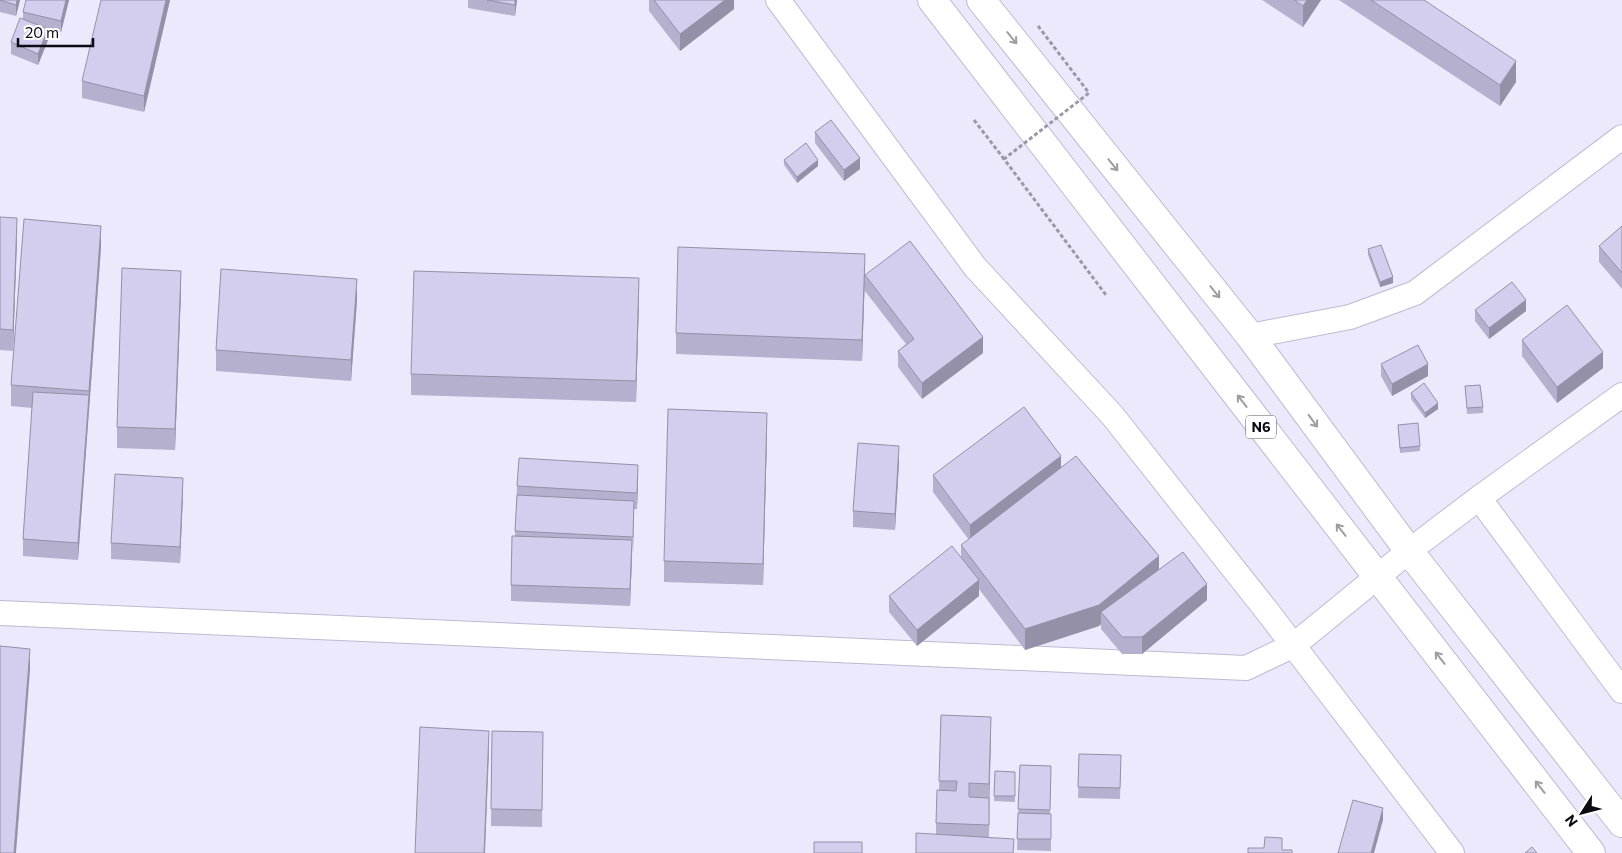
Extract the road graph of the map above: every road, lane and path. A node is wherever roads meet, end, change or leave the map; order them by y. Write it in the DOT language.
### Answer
graph roads {
  1 [pos="778,0"];
  2 [pos="932,0"];
  3 [pos="981,0"];
  4 [pos="1038,26"];
  5 [pos="974,120"];
  6 [pos="1622,137"];
  7 [pos="1004,159"];
  8 [pos="1106,295"];
  9 [pos="1250,336"];
  10 [pos="1622,395"];
  11 [pos="1479,498"];
  12 [pos="1409,551"];
  13 [pos="1377,576"];
  14 [pos="0,613"];
  15 [pos="1294,645"];
  16 [pos="1622,691"];
  17 [pos="1622,824"];
  18 [pos="1452,853"];
  19 [pos="1591,853"];
  1 -- 15 [label="street"];
  13 -- 2 [label="highway, N6, one-way"];
  3 -- 9 [label="highway, one-way"];
  4 -- 7 [label="path, bridge"];
  5 -- 7 [label="path"];
  6 -- 9 [label="street"];
  7 -- 8 [label="path, bridge"];
  9 -- 12 [label="highway, one-way"];
  10 -- 11 [label="street"];
  11 -- 12 [label="street"];
  11 -- 16 [label="street"];
  12 -- 13 [label="street"];
  12 -- 17 [label="highway"];
  13 -- 15 [label="street"];
  19 -- 13 [label="highway, N6, one-way"];
  14 -- 15 [label="street"];
  15 -- 18 [label="street"];
}
